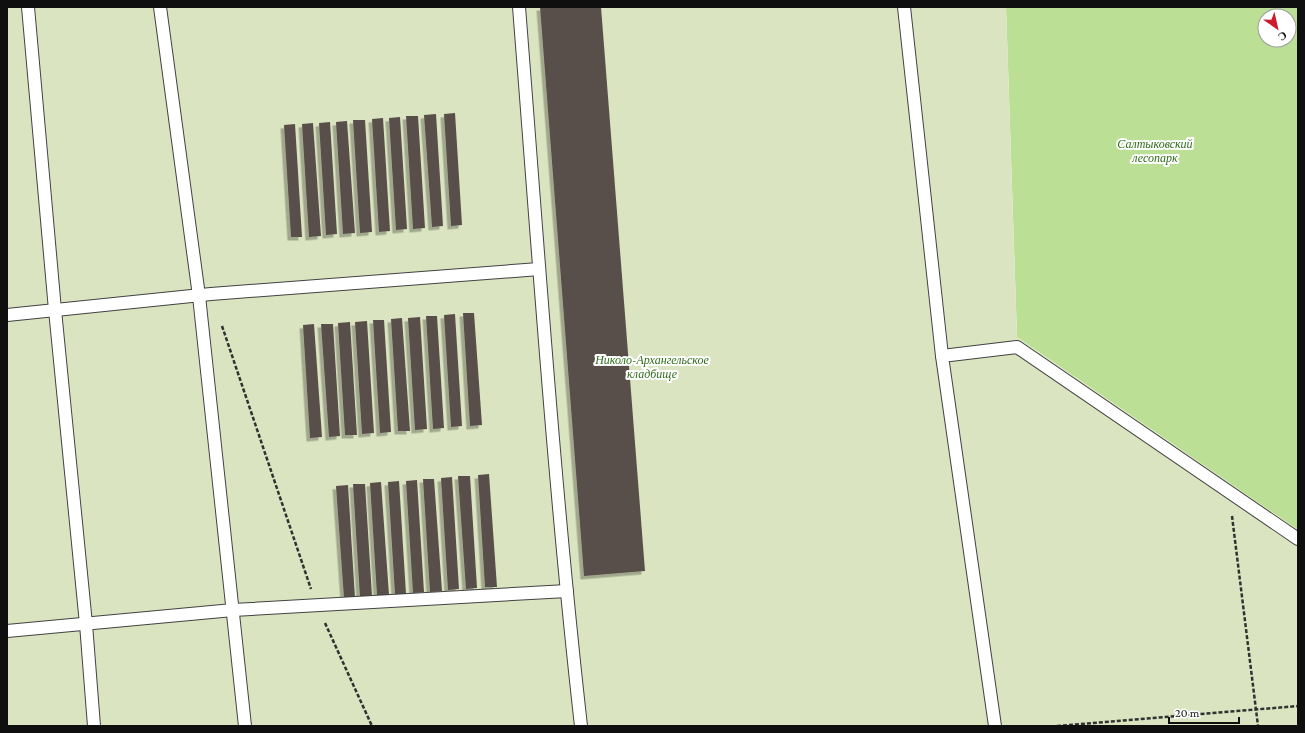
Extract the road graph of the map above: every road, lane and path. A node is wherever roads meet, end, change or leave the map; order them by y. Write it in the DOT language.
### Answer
graph roads {
  1 [pos="28,7"];
  2 [pos="160,7"];
  3 [pos="519,7"];
  4 [pos="904,7"];
  5 [pos="539,269"];
  6 [pos="199,296"];
  7 [pos="55,310"];
  8 [pos="7,315"];
  9 [pos="221,324"];
  10 [pos="942,356"];
  11 [pos="1229,492"];
  12 [pos="1298,539"];
  13 [pos="567,590"];
  14 [pos="317,605"];
  15 [pos="232,610"];
  16 [pos="86,624"];
  17 [pos="7,631"];
  18 [pos="1298,706"];
  19 [pos="1255,710"];
  20 [pos="94,726"];
  21 [pos="245,726"];
  22 [pos="372,726"];
  23 [pos="582,726"];
  24 [pos="995,726"];
  25 [pos="1057,726"];
  26 [pos="1258,726"];
  1 -- 7 [label="lane"];
  2 -- 6 [label="lane"];
  3 -- 5 [label="lane"];
  4 -- 10 [label="lane"];
  5 -- 6 [label="lane"];
  5 -- 13 [label="lane"];
  6 -- 7 [label="lane"];
  6 -- 15 [label="lane"];
  7 -- 8 [label="lane"];
  7 -- 16 [label="lane"];
  9 -- 14 [label="path"];
  10 -- 11 [label="lane"];
  10 -- 24 [label="lane"];
  11 -- 12 [label="lane"];
  11 -- 19 [label="path"];
  13 -- 14 [label="lane"];
  13 -- 23 [label="lane"];
  14 -- 15 [label="lane"];
  14 -- 22 [label="path"];
  15 -- 16 [label="lane"];
  15 -- 21 [label="lane"];
  16 -- 17 [label="lane"];
  16 -- 20 [label="lane"];
  18 -- 19 [label="path"];
  19 -- 25 [label="path"];
  19 -- 26 [label="path"];
}
